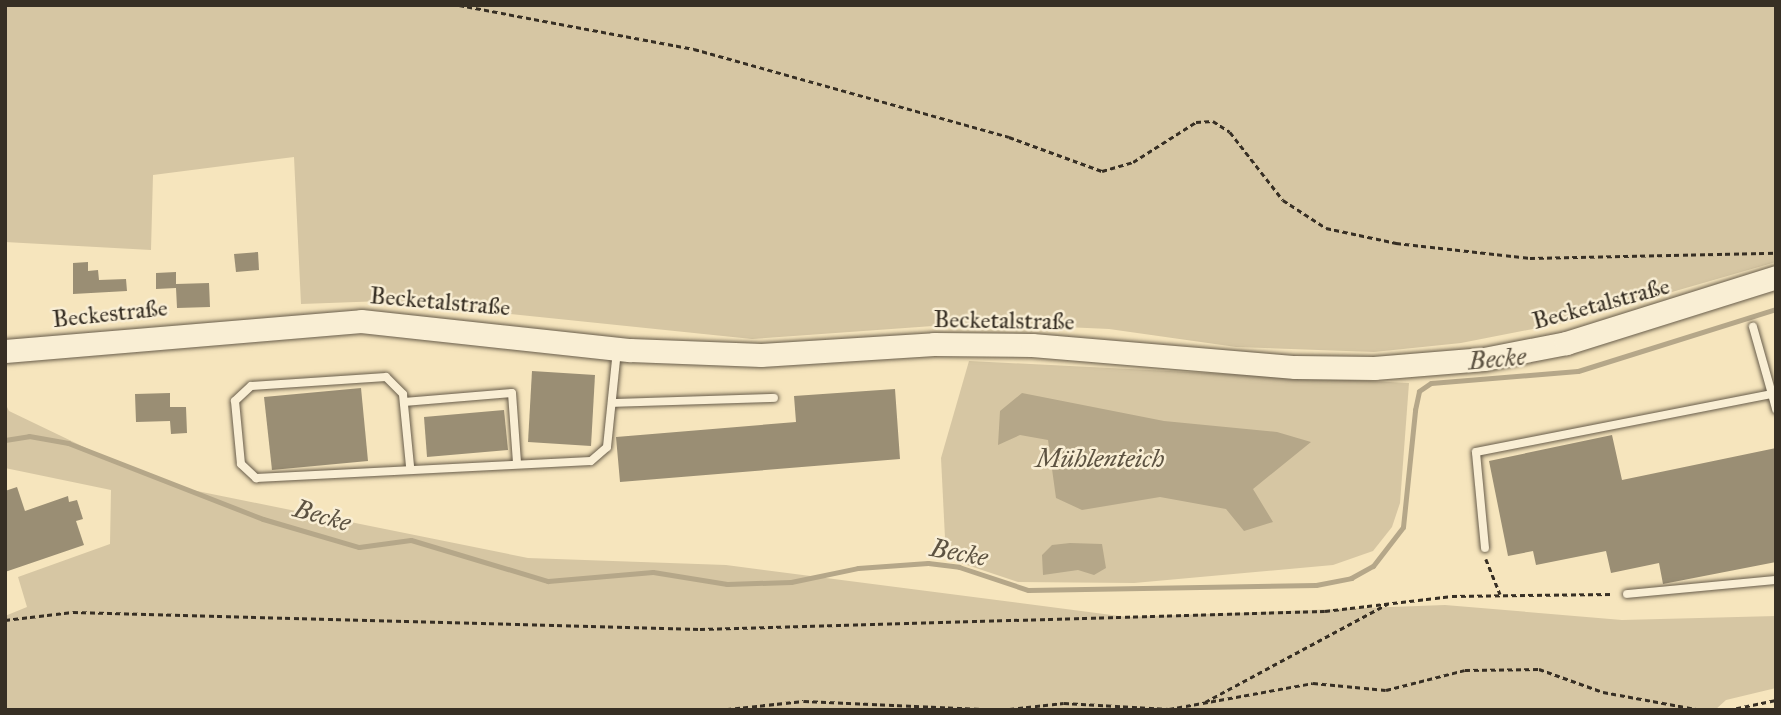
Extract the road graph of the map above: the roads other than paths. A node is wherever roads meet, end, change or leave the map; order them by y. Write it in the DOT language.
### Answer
graph roads {
  1 [pos="1776,277"];
  2 [pos="1754,327"];
  3 [pos="220,330"];
  4 [pos="617,348"];
  5 [pos="5,351"];
  6 [pos="1772,394"];
  7 [pos="774,398"];
  8 [pos="404,402"];
  9 [pos="612,403"];
  10 [pos="1776,409"];
  11 [pos="517,463"];
  12 [pos="410,466"];
  13 [pos="1485,548"];
  14 [pos="1776,580"];
  15 [pos="1627,594"];
  1 -- 4 [label="main road, Becketalstraße"];
  2 -- 6 [label="lane"];
  3 -- 4 [label="main road, Becketalstraße"];
  3 -- 5 [label="main road, Beckestraße"];
  4 -- 9 [label="lane"];
  6 -- 10 [label="lane"];
  6 -- 13 [label="lane"];
  7 -- 9 [label="lane"];
  8 -- 11 [label="lane"];
  8 -- 12 [label="lane"];
  8 -- 12 [label="lane"];
  9 -- 11 [label="lane"];
  11 -- 12 [label="lane"];
  14 -- 15 [label="lane"];
}
